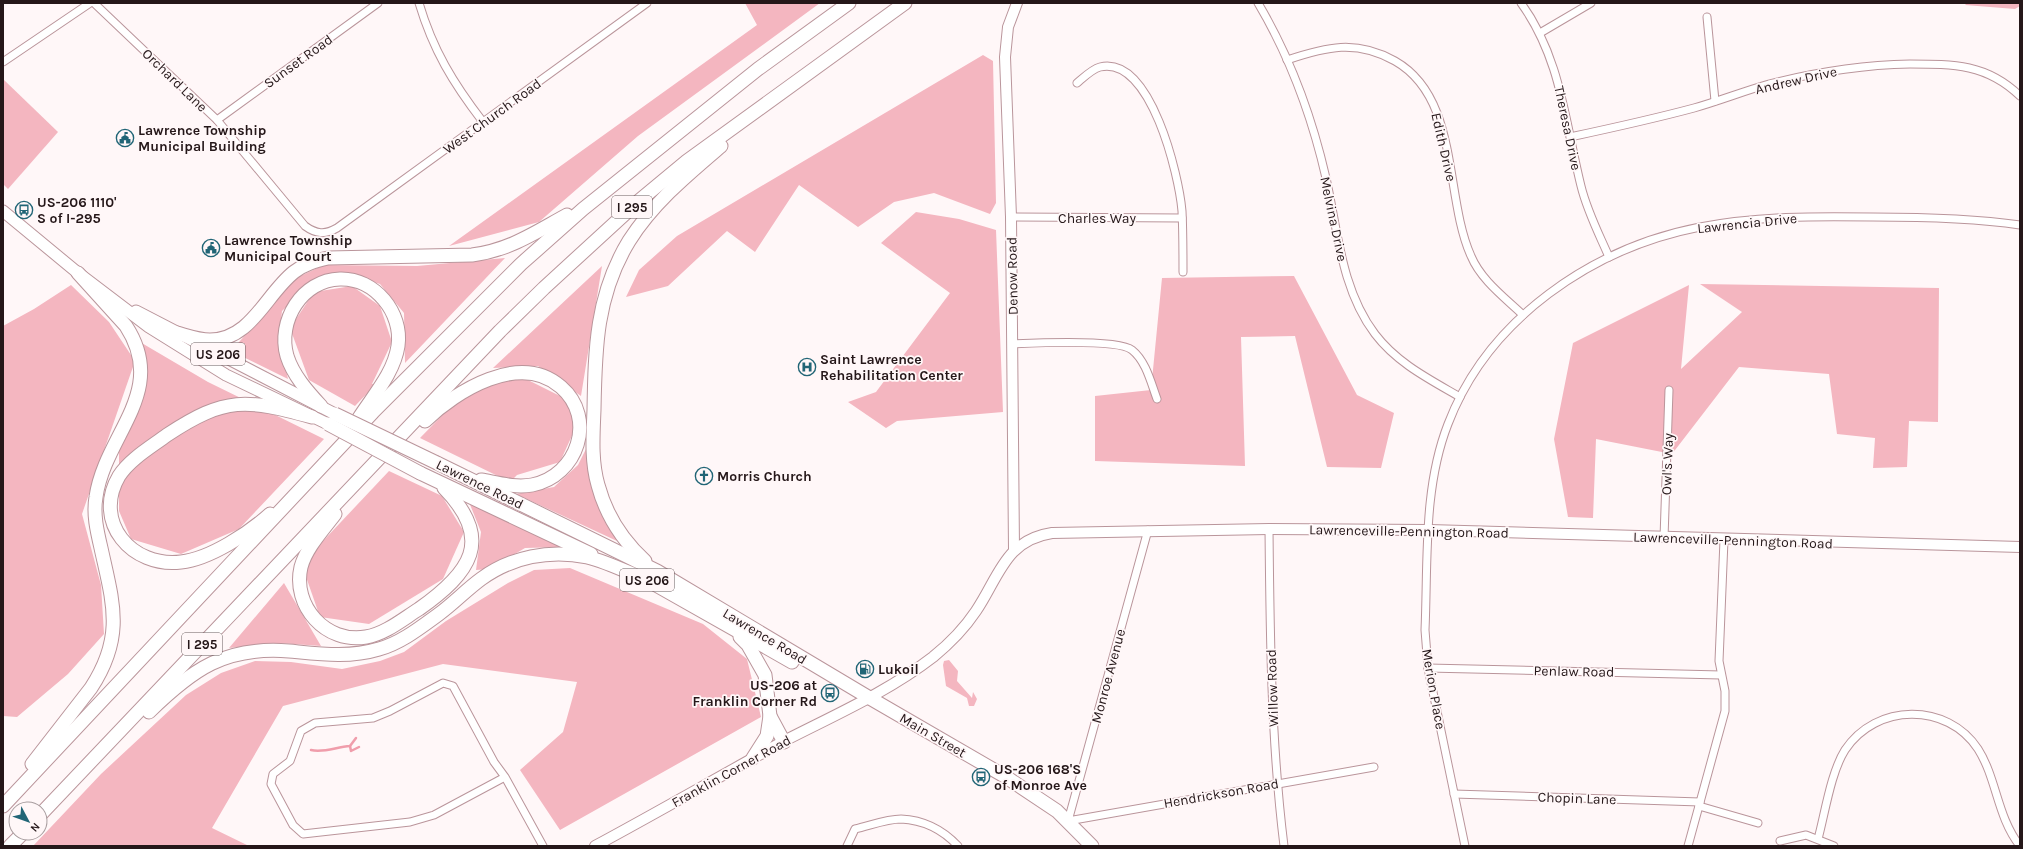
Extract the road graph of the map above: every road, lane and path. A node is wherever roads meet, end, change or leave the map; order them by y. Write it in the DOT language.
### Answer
graph roads {
  1 [pos="90,3"];
  2 [pos="94,3"];
  3 [pos="378,3"];
  4 [pos="419,3"];
  5 [pos="647,3"];
  6 [pos="849,3"];
  7 [pos="905,3"];
  8 [pos="1017,3"];
  9 [pos="1258,3"];
  10 [pos="1521,3"];
  11 [pos="1591,3"];
  12 [pos="1707,17"];
  13 [pos="1540,33"];
  14 [pos="1287,60"];
  15 [pos="3,62"];
  16 [pos="1077,83"];
  17 [pos="784,92"];
  18 [pos="2020,96"];
  19 [pos="1715,101"];
  20 [pos="217,120"];
  21 [pos="482,122"];
  22 [pos="1570,138"];
  23 [pos="592,202"];
  24 [pos="3,211"];
  25 [pos="1011,217"];
  26 [pos="1182,218"];
  27 [pos="2020,225"];
  28 [pos="337,228"];
  29 [pos="1609,257"];
  30 [pos="1183,272"];
  31 [pos="78,273"];
  32 [pos="103,292"];
  33 [pos="1523,315"];
  34 [pos="177,333"];
  35 [pos="1013,344"];
  36 [pos="1669,390"];
  37 [pos="1460,397"];
  38 [pos="1157,399"];
  39 [pos="321,406"];
  40 [pos="312,417"];
  41 [pos="331,419"];
  42 [pos="343,445"];
  43 [pos="390,446"];
  44 [pos="321,469"];
  45 [pos="364,473"];
  46 [pos="460,474"];
  47 [pos="437,481"];
  48 [pos="1268,528"];
  49 [pos="1148,530"];
  50 [pos="1429,530"];
  51 [pos="1664,538"];
  52 [pos="1724,540"];
  53 [pos="2020,548"];
  54 [pos="1014,550"];
  55 [pos="653,576"];
  56 [pos="735,631"];
  57 [pos="1428,668"];
  58 [pos="1721,675"];
  59 [pos="868,698"];
  60 [pos="770,716"];
  61 [pos="784,742"];
  62 [pos="753,758"];
  63 [pos="1374,767"];
  64 [pos="505,777"];
  65 [pos="1276,783"];
  66 [pos="1454,794"];
  67 [pos="3,802"];
  68 [pos="1700,804"];
  69 [pos="3,806"];
  70 [pos="48,807"];
  71 [pos="48,807"];
  72 [pos="1068,821"];
  73 [pos="1758,823"];
  74 [pos="1818,839"];
  75 [pos="1780,841"];
  76 [pos="543,846"];
  77 [pos="595,846"];
  78 [pos="847,846"];
  79 [pos="958,846"];
  80 [pos="1092,846"];
  81 [pos="1284,846"];
  82 [pos="1465,846"];
  83 [pos="1688,846"];
  84 [pos="1834,846"];
  85 [pos="2020,846"];
  1 -- 15 [label="street"];
  2 -- 20 [label="street, Orchard Lane"];
  3 -- 20 [label="street, Sunset Road"];
  4 -- 21 [label="street"];
  5 -- 21 [label="street, West Church Road"];
  6 -- 23 [label="highway, I 295"];
  7 -- 17 [label="highway, I 295"];
  8 -- 25 [label="street, Denow Road"];
  9 -- 14 [label="street, Melvina Drive"];
  10 -- 13 [label="street, Theresa Drive"];
  11 -- 13 [label="street"];
  12 -- 19 [label="street"];
  13 -- 22 [label="street, Theresa Drive"];
  14 -- 33 [label="street, Edith Drive"];
  14 -- 37 [label="street, Melvina Drive"];
  16 -- 26 [label="street"];
  17 -- 43 [label="highway, I 295"];
  17 -- 55 [label="highway"];
  18 -- 19 [label="street, Andrew Drive"];
  19 -- 22 [label="street, Andrew Drive"];
  20 -- 28 [label="street, Orchard Lane"];
  21 -- 28 [label="street, West Church Road"];
  22 -- 29 [label="street, Theresa Drive"];
  23 -- 34 [label="highway"];
  23 -- 42 [label="highway, I 295"];
  24 -- 31 [label="main road, Lawrence Road / US 206"];
  25 -- 26 [label="street, Charles Way"];
  25 -- 35 [label="street, Denow Road"];
  26 -- 30 [label="street"];
  27 -- 29 [label="street, Lawrencia Drive"];
  29 -- 33 [label="street, Lawrencia Drive"];
  31 -- 32 [label="main road, Lawrence Road / US 206"];
  31 -- 67 [label="highway"];
  32 -- 34 [label="main road, Lawrence Road / US 206"];
  32 -- 40 [label="main road, Lawrence Road / US 206"];
  33 -- 37 [label="street, Lawrencia Drive"];
  34 -- 39 [label="main road, Lawrence Road / US 206"];
  35 -- 38 [label="street"];
  35 -- 54 [label="street, Denow Road"];
  36 -- 51 [label="street, Owl's Way"];
  37 -- 50 [label="street, Lawrencia Drive"];
  39 -- 41 [label="main road, Lawrence Road / US 206"];
  39 -- 42 [label="highway"];
  40 -- 41 [label="main road, Lawrence Road / US 206"];
  40 -- 44 [label="highway"];
  41 -- 46 [label="highway, Lawrence Road / US 206, bridge"];
  41 -- 47 [label="highway, Lawrence Road / US 206, bridge"];
  42 -- 44 [label="highway, I 295"];
  43 -- 45 [label="highway, I 295"];
  43 -- 46 [label="highway"];
  44 -- 69 [label="highway, I 295"];
  45 -- 47 [label="highway"];
  45 -- 71 [label="highway, I 295"];
  46 -- 55 [label="highway, Lawrence Road / US 206"];
  47 -- 55 [label="highway, Lawrence Road / US 206"];
  48 -- 49 [label="street, Lawrenceville-Pennington Road"];
  48 -- 50 [label="street, Lawrenceville-Pennington Road"];
  48 -- 65 [label="street, Willow Road"];
  49 -- 54 [label="street, Lawrenceville-Pennington Road"];
  49 -- 72 [label="street, Monroe Avenue"];
  50 -- 51 [label="street, Lawrenceville-Pennington Road"];
  50 -- 57 [label="street, Merion Place"];
  51 -- 52 [label="street, Lawrenceville-Pennington Road"];
  52 -- 53 [label="street, Lawrenceville-Pennington Road"];
  52 -- 58 [label="street"];
  54 -- 59 [label="street, Lawrenceville-Pennington Road"];
  55 -- 56 [label="highway, Lawrence Road / US 206"];
  55 -- 59 [label="highway, Lawrence Road / US 206"];
  55 -- 70 [label="highway"];
  56 -- 59 [label="highway, Lawrence Road / US 206"];
  56 -- 60 [label="highway"];
  57 -- 58 [label="street, Penlaw Road"];
  57 -- 66 [label="street, Merion Place"];
  58 -- 68 [label="street"];
  59 -- 61 [label="street, Franklin Corner Road"];
  59 -- 72 [label="highway, Main Street / US 206"];
  60 -- 61 [label="highway"];
  60 -- 62 [label="highway"];
  61 -- 62 [label="street, Franklin Corner Road"];
  62 -- 77 [label="street, Franklin Corner Road"];
  63 -- 65 [label="street, Hendrickson Road"];
  64 -- 64 [label="street"];
  64 -- 76 [label="street"];
  65 -- 72 [label="street, Hendrickson Road"];
  65 -- 81 [label="street, Willow Road"];
  66 -- 68 [label="street, Chopin Lane"];
  66 -- 82 [label="street, Merion Place"];
  68 -- 73 [label="street, Chopin Lane"];
  68 -- 83 [label="street"];
  72 -- 80 [label="highway, Main Street / US 206"];
  74 -- 75 [label="street"];
  74 -- 84 [label="street"];
  74 -- 85 [label="street"];
  78 -- 79 [label="street"];
}
